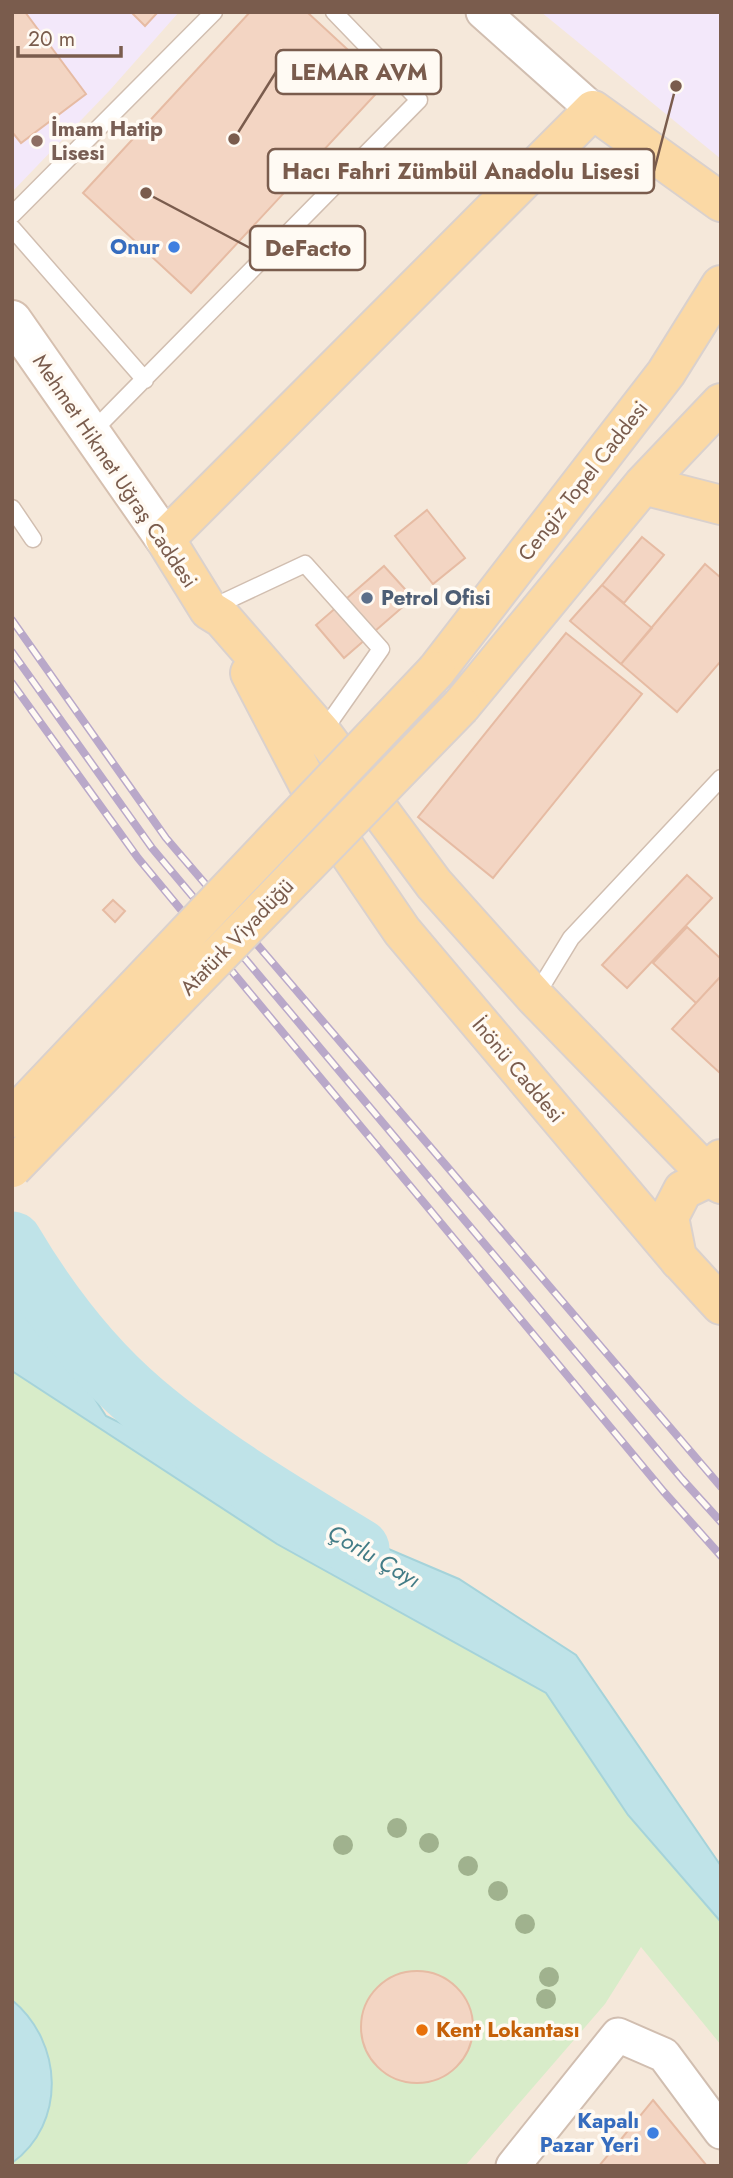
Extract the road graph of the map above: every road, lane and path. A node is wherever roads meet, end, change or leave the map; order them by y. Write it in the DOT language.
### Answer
graph roads {
  1 [pos="214,12"];
  2 [pos="334,12"];
  3 [pos="483,12"];
  4 [pos="593,110"];
  5 [pos="721,202"];
  6 [pos="12,215"];
  7 [pos="12,228"];
  8 [pos="721,285"];
  9 [pos="12,320"];
  10 [pos="145,380"];
  11 [pos="721,403"];
  12 [pos="90,434"];
  13 [pos="643,485"];
  14 [pos="721,505"];
  15 [pos="12,508"];
  16 [pos="33,539"];
  17 [pos="165,539"];
  18 [pos="215,614"];
  19 [pos="436,671"];
  20 [pos="322,733"];
  21 [pos="721,778"];
  22 [pos="329,824"];
  23 [pos="535,998"];
  24 [pos="12,1118"];
  25 [pos="12,1167"];
  26 [pos="717,1173"];
  27 [pos="677,1257"];
  28 [pos="721,1280"];
  29 [pos="721,1305"];
  30 [pos="721,2132"];
  31 [pos="513,2166"];
  1 -- 6 [label="lane"];
  2 -- 10 [label="lane"];
  3 -- 4 [label="street"];
  4 -- 5 [label="main road"];
  4 -- 17 [label="main road"];
  7 -- 10 [label="lane"];
  8 -- 19 [label="main road, Cengiz Topel Caddesi"];
  9 -- 12 [label="main road, Mehmet Hikmet Uğraş Caddesi"];
  10 -- 12 [label="lane"];
  11 -- 13 [label="main road"];
  12 -- 17 [label="main road, Mehmet Hikmet Uğraş Caddesi"];
  13 -- 14 [label="main road"];
  13 -- 25 [label="main road, Atatürk Viyadüğü, bridge"];
  15 -- 16 [label="lane"];
  17 -- 18 [label="main road, Mehmet Hikmet Uğraş Caddesi"];
  18 -- 20 [label="main road, Mehmet Hikmet Uğraş Caddesi"];
  18 -- 20 [label="lane"];
  18 -- 22 [label="main road, Mehmet Hikmet Uğraş Caddesi"];
  19 -- 24 [label="main road, Atatürk Viyadüğü, bridge"];
  20 -- 23 [label="main road, Mehmet Hikmet Uğraş Caddesi"];
  21 -- 23 [label="lane"];
  22 -- 27 [label="main road, İnönü Caddesi"];
  23 -- 26 [label="main road"];
  26 -- 27 [label="main road"];
  27 -- 28 [label="main road"];
  27 -- 29 [label="main road, İnönü Caddesi"];
  30 -- 31 [label="street"];
}
